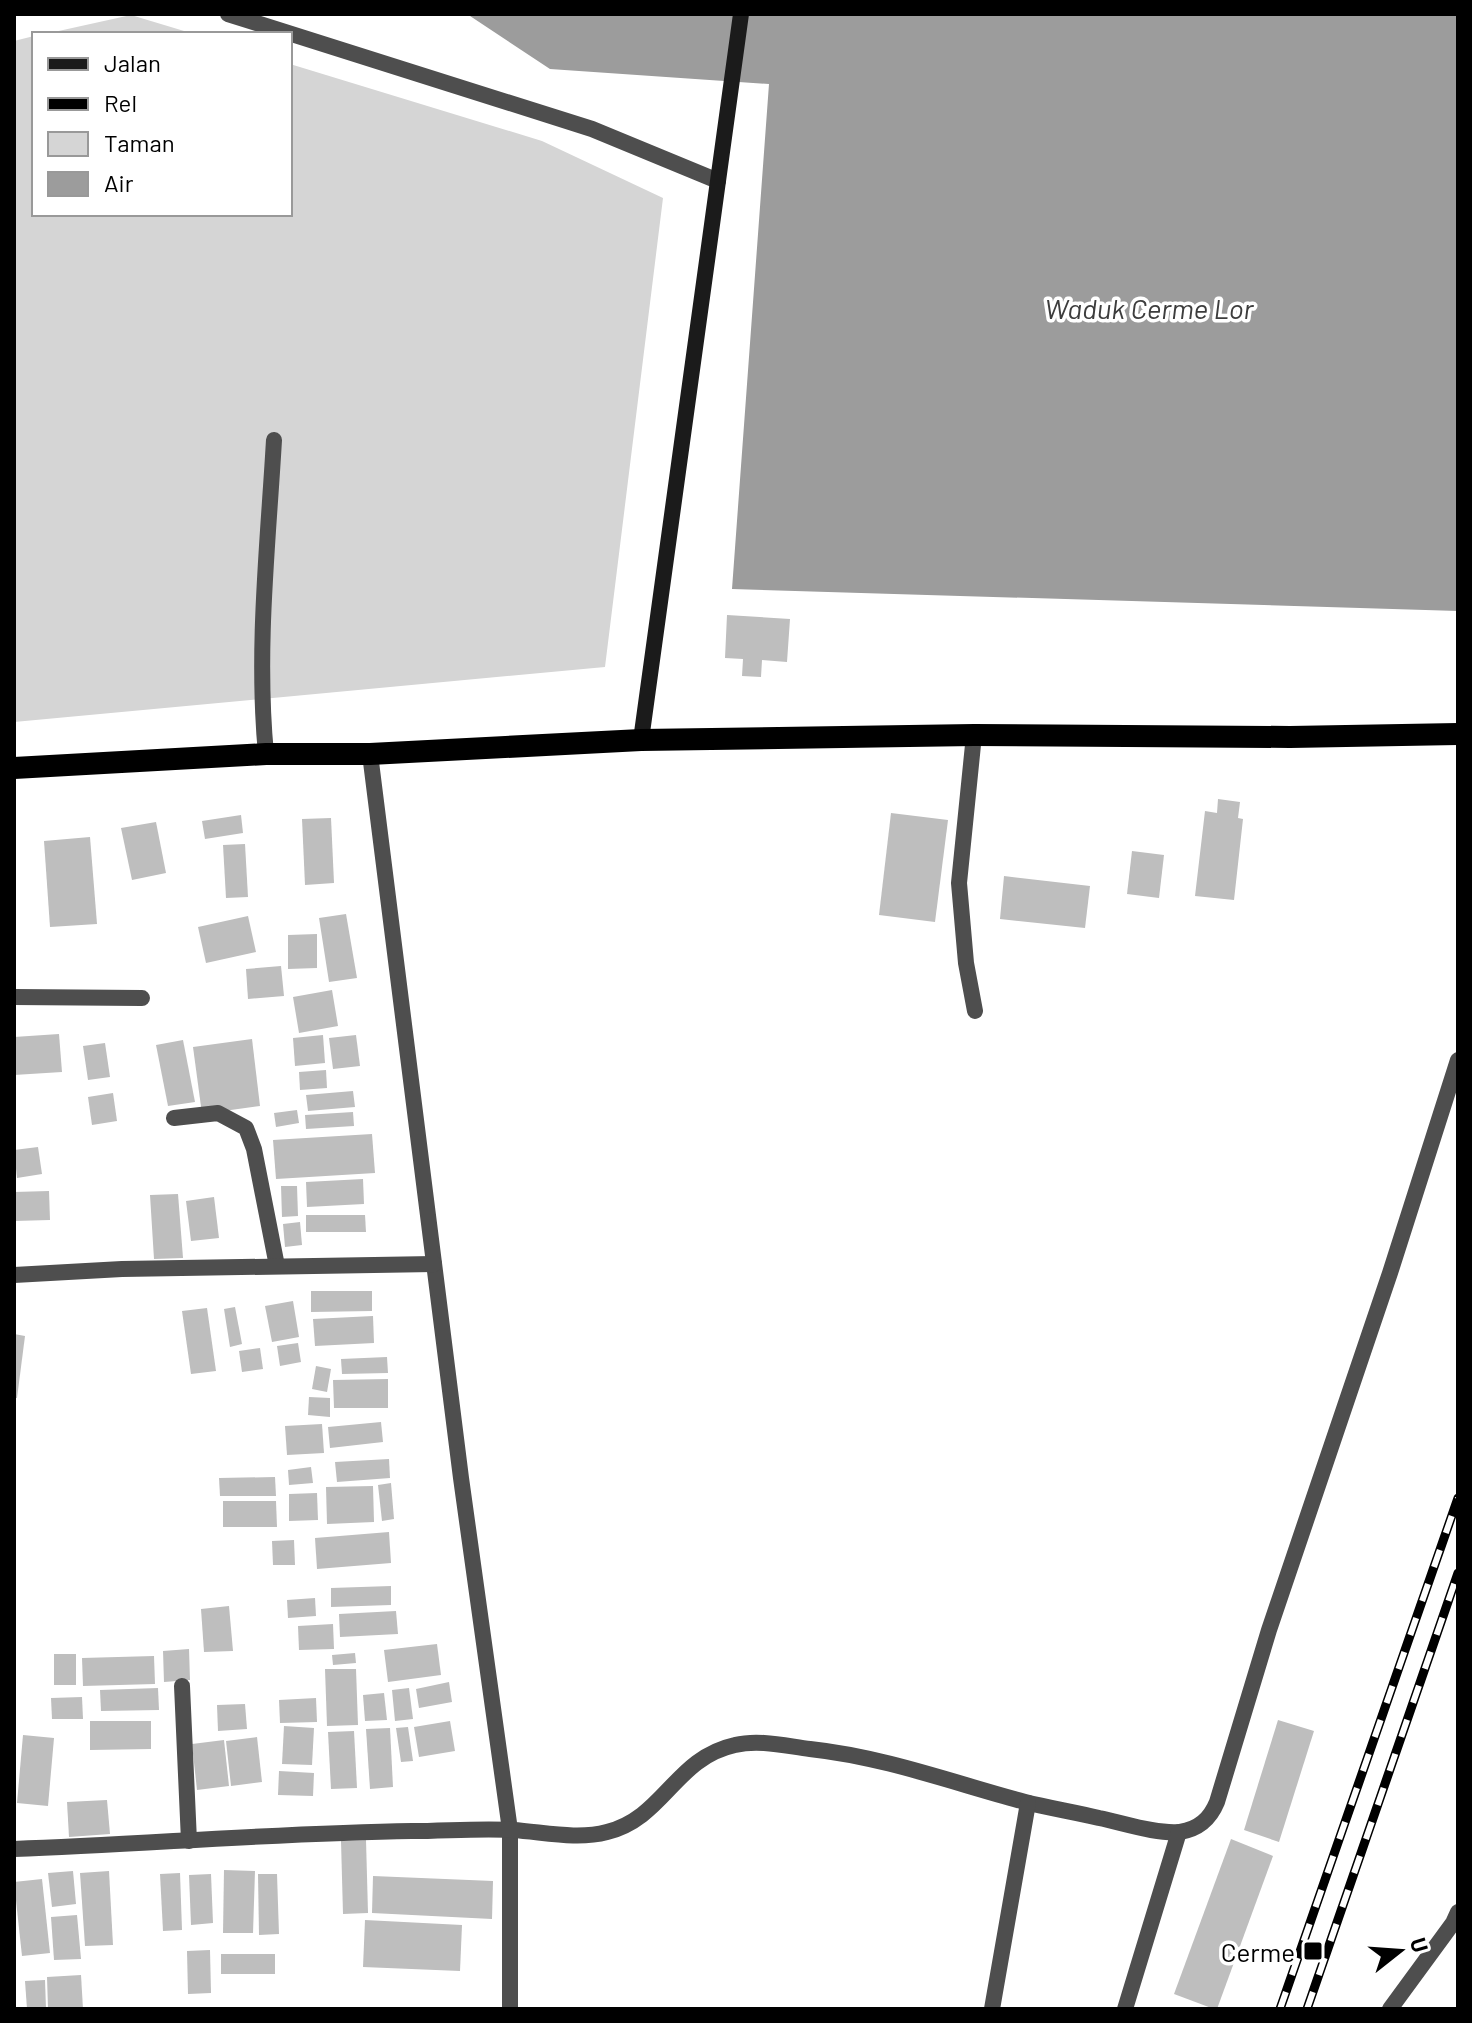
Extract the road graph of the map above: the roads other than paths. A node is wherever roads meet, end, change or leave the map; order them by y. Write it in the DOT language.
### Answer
graph roads {
  1 [pos="228,14"];
  2 [pos="741,14"];
  3 [pos="285,32"];
  4 [pos="292,34"];
  5 [pos="718,181"];
  6 [pos="274,440"];
  7 [pos="1458,734"];
  8 [pos="974,735"];
  9 [pos="641,740"];
  10 [pos="266,754"];
  11 [pos="370,754"];
  12 [pos="14,768"];
  13 [pos="14,997"];
  14 [pos="142,998"];
  15 [pos="975,1011"];
  16 [pos="1458,1060"];
  17 [pos="174,1118"];
  18 [pos="434,1264"];
  19 [pos="277,1266"];
  20 [pos="14,1275"];
  21 [pos="182,1686"];
  22 [pos="1028,1803"];
  23 [pos="510,1830"];
  24 [pos="1179,1832"];
  25 [pos="189,1841"];
  26 [pos="14,1849"];
  27 [pos="1458,1912"];
  28 [pos="510,2009"];
  29 [pos="992,2009"];
  30 [pos="1125,2009"];
  31 [pos="1390,2009"];
  1 -- 3 [label="street"];
  2 -- 5 [label="main road"];
  4 -- 5 [label="street"];
  5 -- 9 [label="main road"];
  6 -- 10 [label="street"];
  7 -- 8 [label="highway"];
  8 -- 9 [label="highway"];
  8 -- 15 [label="street"];
  9 -- 11 [label="highway"];
  10 -- 11 [label="highway"];
  10 -- 12 [label="highway"];
  11 -- 18 [label="street"];
  13 -- 14 [label="street"];
  16 -- 24 [label="street"];
  17 -- 19 [label="street"];
  18 -- 19 [label="street"];
  18 -- 23 [label="street"];
  19 -- 20 [label="street"];
  21 -- 25 [label="street"];
  22 -- 23 [label="street"];
  22 -- 24 [label="street"];
  22 -- 29 [label="street"];
  23 -- 25 [label="street"];
  23 -- 28 [label="street"];
  24 -- 30 [label="street"];
  25 -- 26 [label="street"];
  27 -- 31 [label="street"];
}
